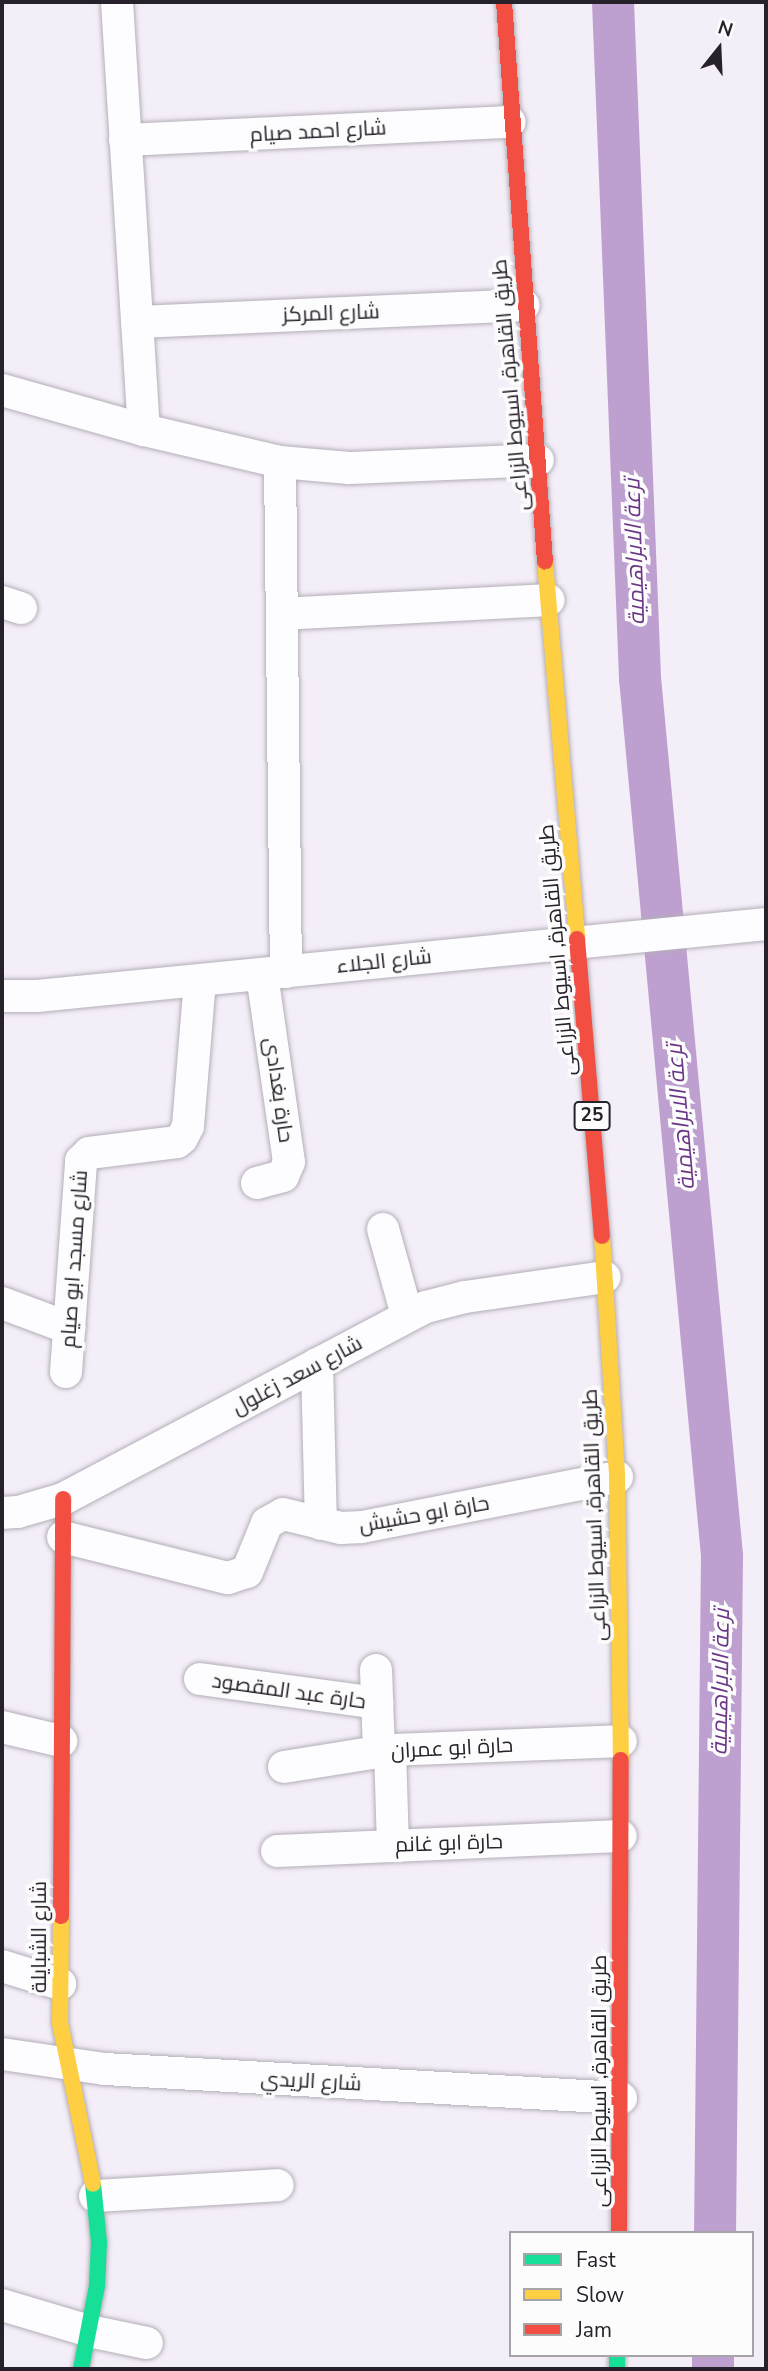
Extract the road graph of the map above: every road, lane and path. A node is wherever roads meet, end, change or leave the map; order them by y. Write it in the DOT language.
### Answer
graph roads {
  1 [pos="117,2"];
  2 [pos="504,2"];
  3 [pos="510,122"];
  4 [pos="125,140"];
  5 [pos="524,305"];
  6 [pos="137,321"];
  7 [pos="2,390"];
  8 [pos="144,430"];
  9 [pos="538,460"];
  10 [pos="280,461"];
  11 [pos="549,600"];
  12 [pos="282,614"];
  13 [pos="766,924"];
  14 [pos="578,941"];
  15 [pos="274,973"];
  16 [pos="200,981"];
  17 [pos="2,996"];
  18 [pos="257,1184"];
  19 [pos="383,1229"];
  20 [pos="605,1277"];
  21 [pos="2,1303"];
  22 [pos="407,1315"];
  23 [pos="69,1328"];
  24 [pos="317,1364"];
  25 [pos="66,1372"];
  26 [pos="617,1477"];
  27 [pos="63,1499"];
  28 [pos="2,1513"];
  29 [pos="321,1524"];
  30 [pos="63,1538"];
  31 [pos="376,1670"];
  32 [pos="200,1679"];
  33 [pos="377,1703"];
  34 [pos="2,1727"];
  35 [pos="61,1741"];
  36 [pos="621,1741"];
  37 [pos="384,1751"];
  38 [pos="284,1767"];
  39 [pos="621,1836"];
  40 [pos="393,1845"];
  41 [pos="276,1852"];
  42 [pos="2,1966"];
  43 [pos="60,1984"];
  44 [pos="2,2054"];
  45 [pos="66,2065"];
  46 [pos="621,2098"];
  47 [pos="278,2185"];
  48 [pos="95,2196"];
  49 [pos="619,2231"];
  50 [pos="2,2305"];
  51 [pos="89,2331"];
  52 [pos="147,2343"];
  53 [pos="81,2369"];
  1 -- 4 [label="street"];
  2 -- 3 [label="main road, طريق القاهرة, اسيوط الزراعى / 25"];
  3 -- 4 [label="street, شارع احمد صيام"];
  3 -- 5 [label="main road, طريق القاهرة, اسيوط الزراعى / 25"];
  4 -- 6 [label="street"];
  5 -- 6 [label="street, شارع المركز"];
  5 -- 9 [label="main road, طريق القاهرة, اسيوط الزراعى / 25"];
  6 -- 8 [label="street"];
  7 -- 8 [label="street"];
  8 -- 10 [label="street"];
  9 -- 10 [label="street"];
  9 -- 11 [label="main road, طريق القاهرة, اسيوط الزراعى / 25"];
  10 -- 12 [label="street, حارة بغدادى"];
  11 -- 12 [label="street"];
  11 -- 14 [label="main road, طريق القاهرة, اسيوط الزراعى / 25"];
  12 -- 15 [label="street, حارة بغدادى"];
  13 -- 14 [label="street, شارع الجلاء"];
  14 -- 15 [label="street, شارع الجلاء"];
  14 -- 20 [label="main road, طريق القاهرة, اسيوط الزراعى / 25"];
  15 -- 16 [label="street, شارع الجلاء"];
  15 -- 18 [label="street, حارة بغدادى"];
  16 -- 17 [label="street, شارع الجلاء"];
  16 -- 23 [label="street, شارع مسجد ابو صيام"];
  19 -- 22 [label="street"];
  20 -- 22 [label="street, شارع سعد زغلول"];
  20 -- 26 [label="main road, طريق القاهرة, اسيوط الزراعى / 25"];
  21 -- 23 [label="street"];
  22 -- 24 [label="street, شارع سعد زغلول"];
  23 -- 25 [label="street, شارع مسجد ابو صيام"];
  24 -- 27 [label="street, شارع سعد زغلول"];
  24 -- 29 [label="street"];
  26 -- 29 [label="street, حارة ابو حشيش"];
  26 -- 36 [label="main road, طريق القاهرة, اسيوط الزراعى / 25"];
  27 -- 28 [label="street, شارع سعد زغلول"];
  27 -- 30 [label="main road, شارع الشبايلة"];
  29 -- 30 [label="street, حارة ابو حشيش"];
  30 -- 35 [label="main road, شارع الشبايلة"];
  31 -- 33 [label="street"];
  32 -- 33 [label="street, حارة عبد المقصود"];
  33 -- 37 [label="street"];
  34 -- 35 [label="street"];
  35 -- 43 [label="main road, شارع الشبايلة"];
  36 -- 37 [label="street, حارة ابو عمران"];
  36 -- 39 [label="main road, طريق القاهرة, اسيوط الزراعى / 25"];
  37 -- 38 [label="street, حارة ابو عمران"];
  37 -- 40 [label="street"];
  39 -- 40 [label="street, حارة ابو غانم"];
  39 -- 46 [label="main road, طريق القاهرة, اسيوط الزراعى / 25"];
  40 -- 41 [label="street, حارة ابو غانم"];
  42 -- 43 [label="street"];
  43 -- 45 [label="main road, شارع الشبايلة"];
  44 -- 45 [label="street, شارع الريدي"];
  45 -- 46 [label="street, شارع الريدي"];
  45 -- 48 [label="main road, شارع الشبايلة"];
  46 -- 49 [label="main road, طريق القاهرة, اسيوط الزراعى / 25"];
  47 -- 48 [label="street"];
  48 -- 51 [label="main road, شارع الشبايلة"];
  50 -- 51 [label="street"];
  51 -- 52 [label="street"];
  51 -- 53 [label="main road, شارع الشبايلة"];
}
